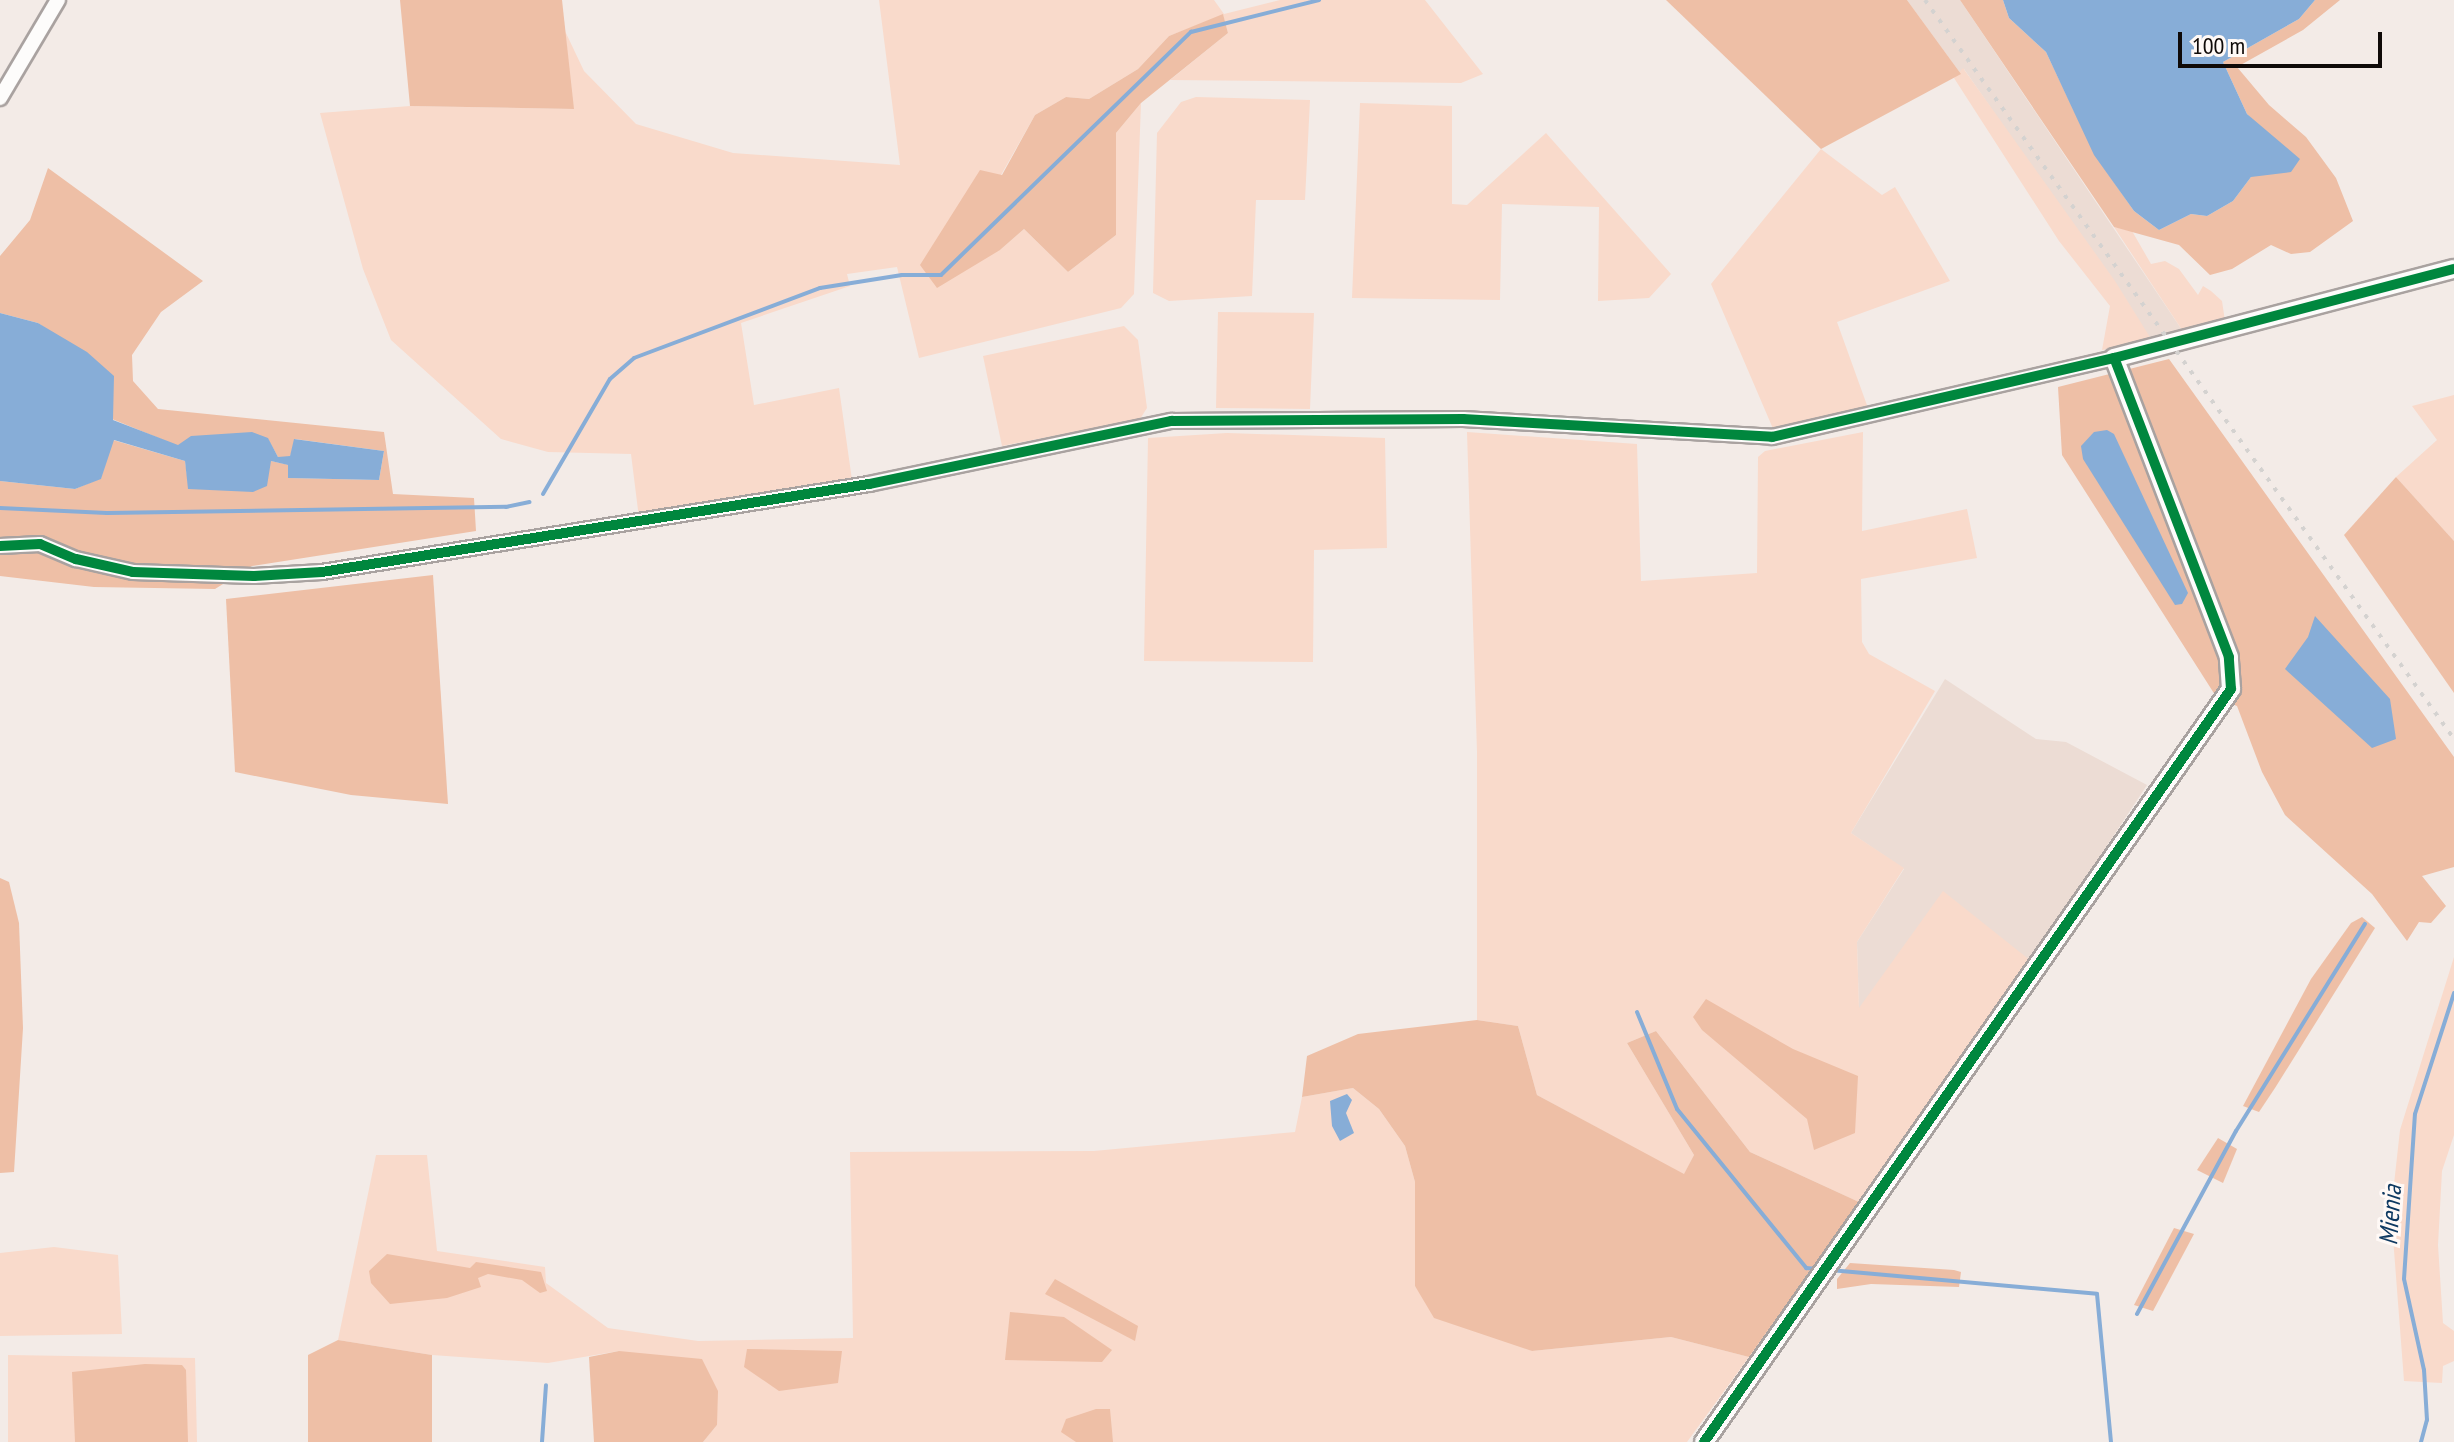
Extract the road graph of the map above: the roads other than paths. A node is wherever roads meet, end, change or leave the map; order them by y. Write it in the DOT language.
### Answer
graph roads {
  1 [pos="58,0"];
  2 [pos="0,98"];
  3 [pos="2454,269"];
  4 [pos="2114,358"];
  5 [pos="0,546"];
  6 [pos="1704,1442"];
  1 -- 2 [label="street"];
  3 -- 4 [label="street"];
  4 -- 5 [label="street"];
  4 -- 6 [label="street"];
}
